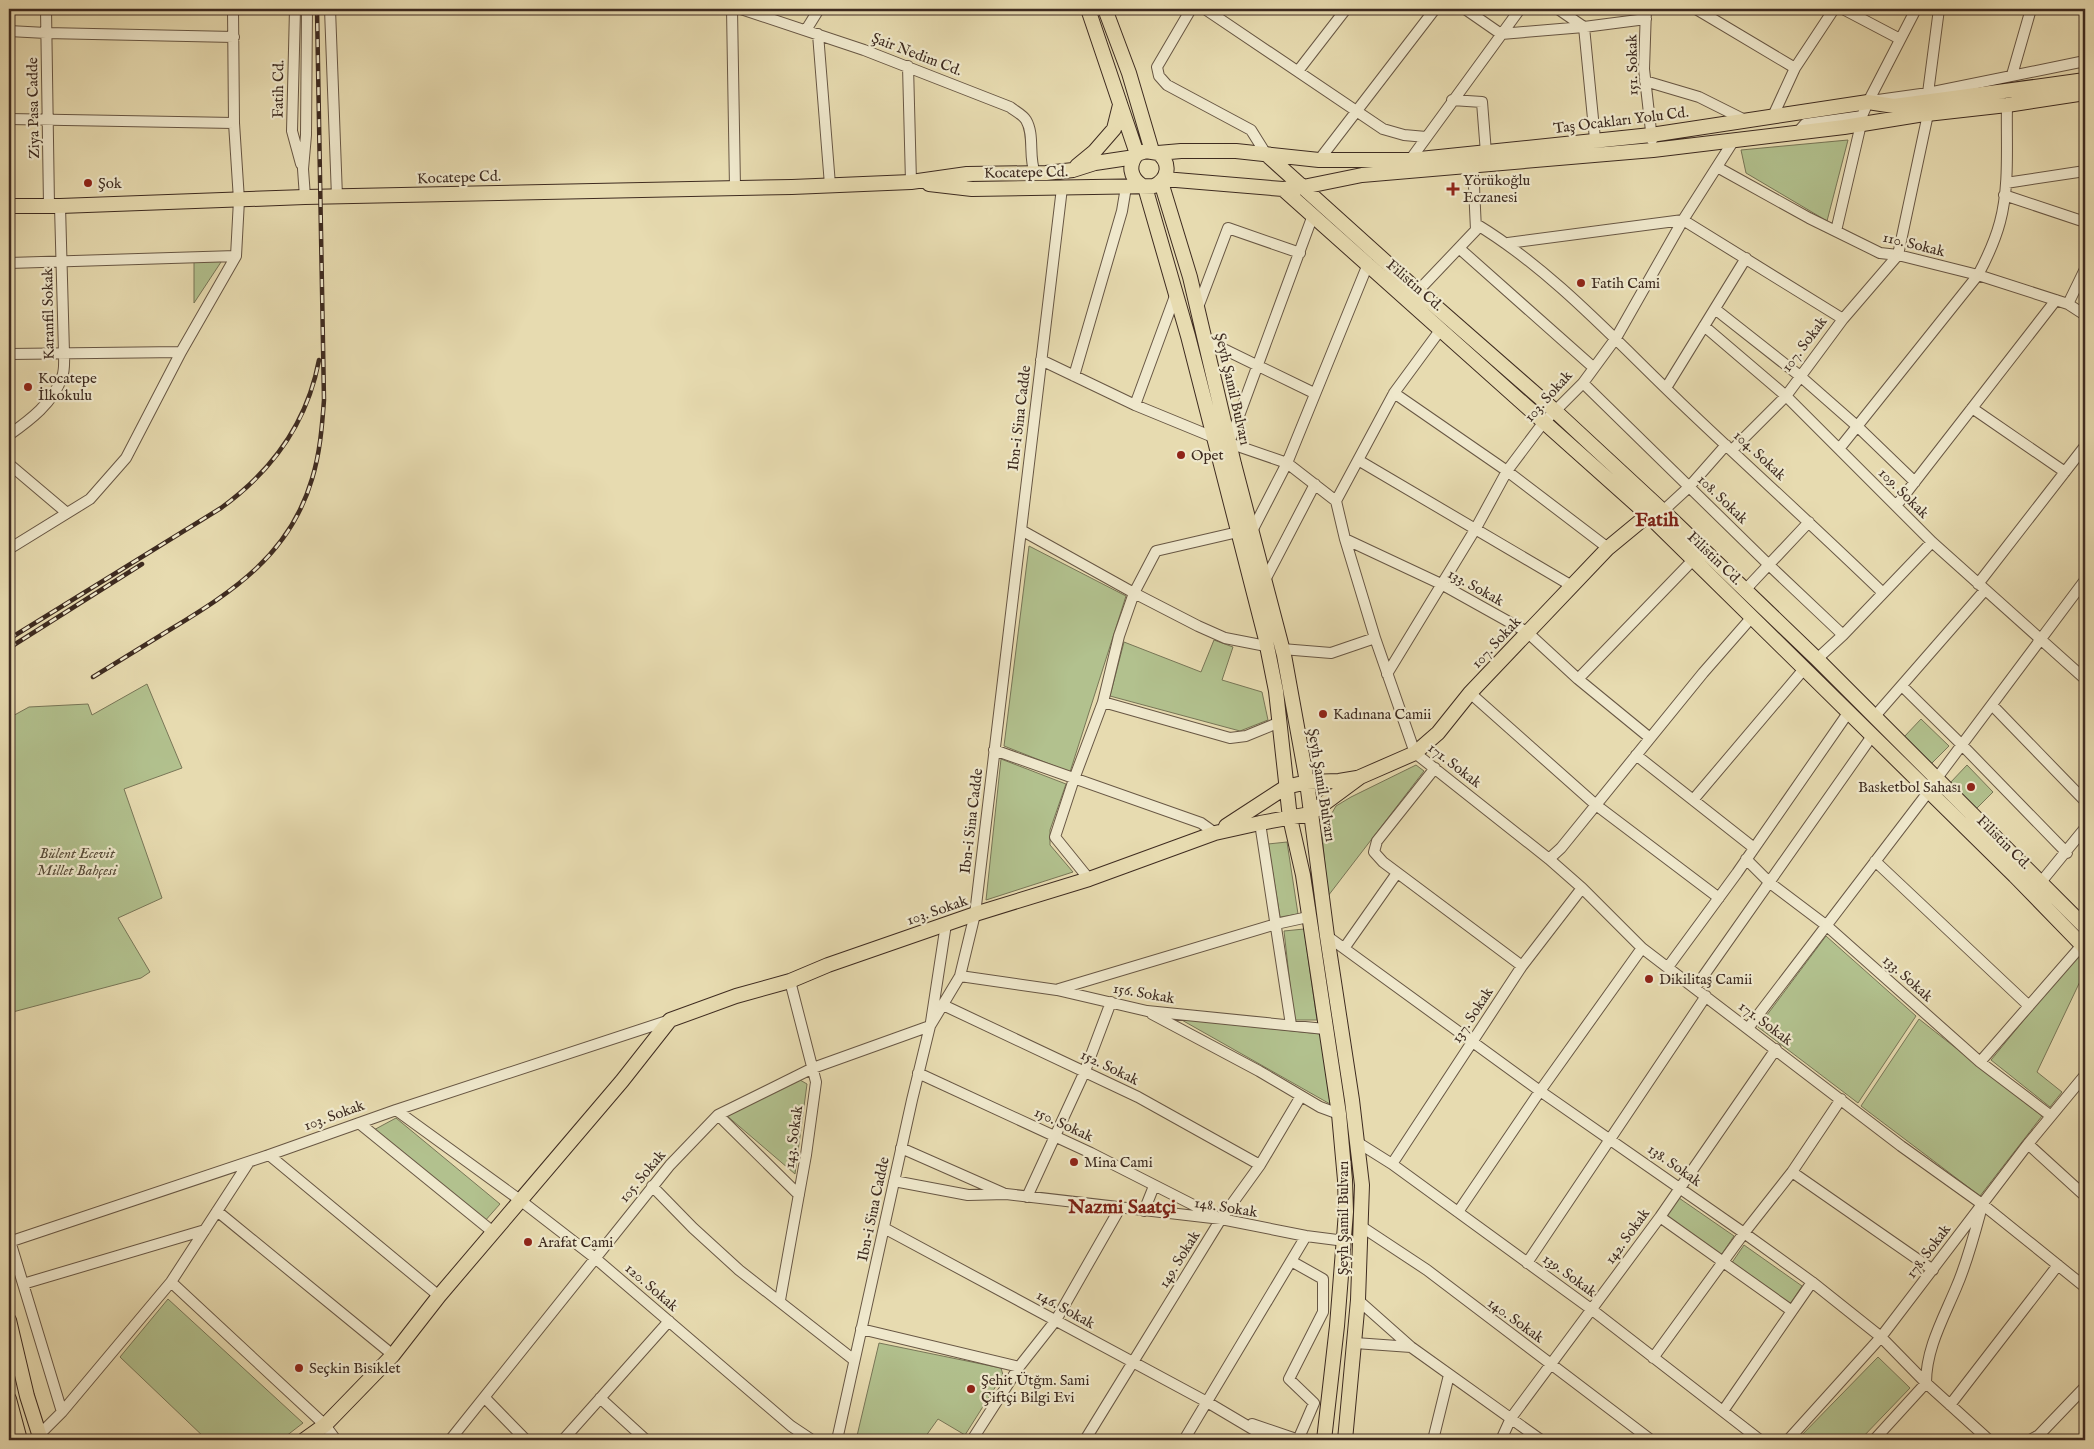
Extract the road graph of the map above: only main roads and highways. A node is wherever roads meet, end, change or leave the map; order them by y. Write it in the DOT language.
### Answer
graph roads {
  1 [pos="1088,9"];
  2 [pos="1105,9"];
  3 [pos="2085,80"];
  4 [pos="2085,93"];
  5 [pos="1120,105"];
  6 [pos="1155,152"];
  7 [pos="1266,154"];
  8 [pos="1136,156"];
  9 [pos="1073,170"];
  10 [pos="1162,181"];
  11 [pos="911,182"];
  12 [pos="1143,186"];
  13 [pos="1303,187"];
  14 [pos="1283,189"];
  15 [pos="9,206"];
  16 [pos="1663,511"];
  17 [pos="1648,515"];
  18 [pos="1360,777"];
  19 [pos="1307,782"];
  20 [pos="1286,786"];
  21 [pos="1310,814"];
  22 [pos="1290,818"];
  23 [pos="1215,833"];
  24 [pos="2085,927"];
  25 [pos="2084,947"];
  26 [pos="9,1320"];
  27 [pos="9,1399"];
  28 [pos="40,1437"];
  29 [pos="20,1440"];
  30 [pos="304,1440"];
  31 [pos="1324,1440"];
  32 [pos="1344,1440"];
  1 -- 5 [label="main road, Şeyh Şamil Bulvarı"];
  2 -- 6 [label="main road, Şeyh Şamil Bulvarı"];
  3 -- 7 [label="main road, Taş Ocakları Yolu Cd."];
  4 -- 13 [label="main road, Taş Ocakları Yolu Cd."];
  5 -- 8 [label="main road, Şeyh Şamil Bulvarı"];
  5 -- 9 [label="main road"];
  6 -- 7 [label="main road, Taş Ocakları Yolu Cd."];
  6 -- 8 [label="main road"];
  6 -- 10 [label="main road, Şeyh Şamil Bulvarı"];
  7 -- 13 [label="main road, Filistin Cd."];
  8 -- 9 [label="main road, Kocatepe Cd."];
  8 -- 12 [label="main road, Şeyh Şamil Bulvarı"];
  9 -- 11 [label="main road, Kocatepe Cd."];
  10 -- 12 [label="main road"];
  10 -- 14 [label="main road, Taş Ocakları Yolu Cd."];
  10 -- 19 [label="main road, Şeyh Şamil Bulvarı"];
  11 -- 12 [label="main road, Kocatepe Cd."];
  11 -- 15 [label="main road, Kocatepe Cd."];
  12 -- 20 [label="main road, Şeyh Şamil Bulvarı"];
  13 -- 14 [label="main road, Taş Ocakları Yolu Cd."];
  13 -- 16 [label="main road, Filistin Cd."];
  14 -- 17 [label="main road, Filistin Cd."];
  16 -- 17 [label="main road"];
  16 -- 24 [label="main road, Filistin Cd."];
  17 -- 18 [label="main road, 107. Sokak"];
  17 -- 25 [label="main road, Filistin Cd."];
  18 -- 19 [label="main road, 103. Sokak"];
  18 -- 21 [label="main road"];
  19 -- 20 [label="main road, 103. Sokak"];
  19 -- 21 [label="main road, Şeyh Şamil Bulvarı"];
  20 -- 22 [label="main road, Şeyh Şamil Bulvarı"];
  20 -- 23 [label="main road, 103. Sokak"];
  21 -- 22 [label="main road, 103. Sokak"];
  21 -- 32 [label="main road, Şeyh Şamil Bulvarı"];
  22 -- 23 [label="main road, 103. Sokak"];
  22 -- 31 [label="main road, Şeyh Şamil Bulvarı"];
  23 -- 30 [label="main road, 103. Sokak"];
  26 -- 28 [label="main road"];
  27 -- 29 [label="main road"];
}
